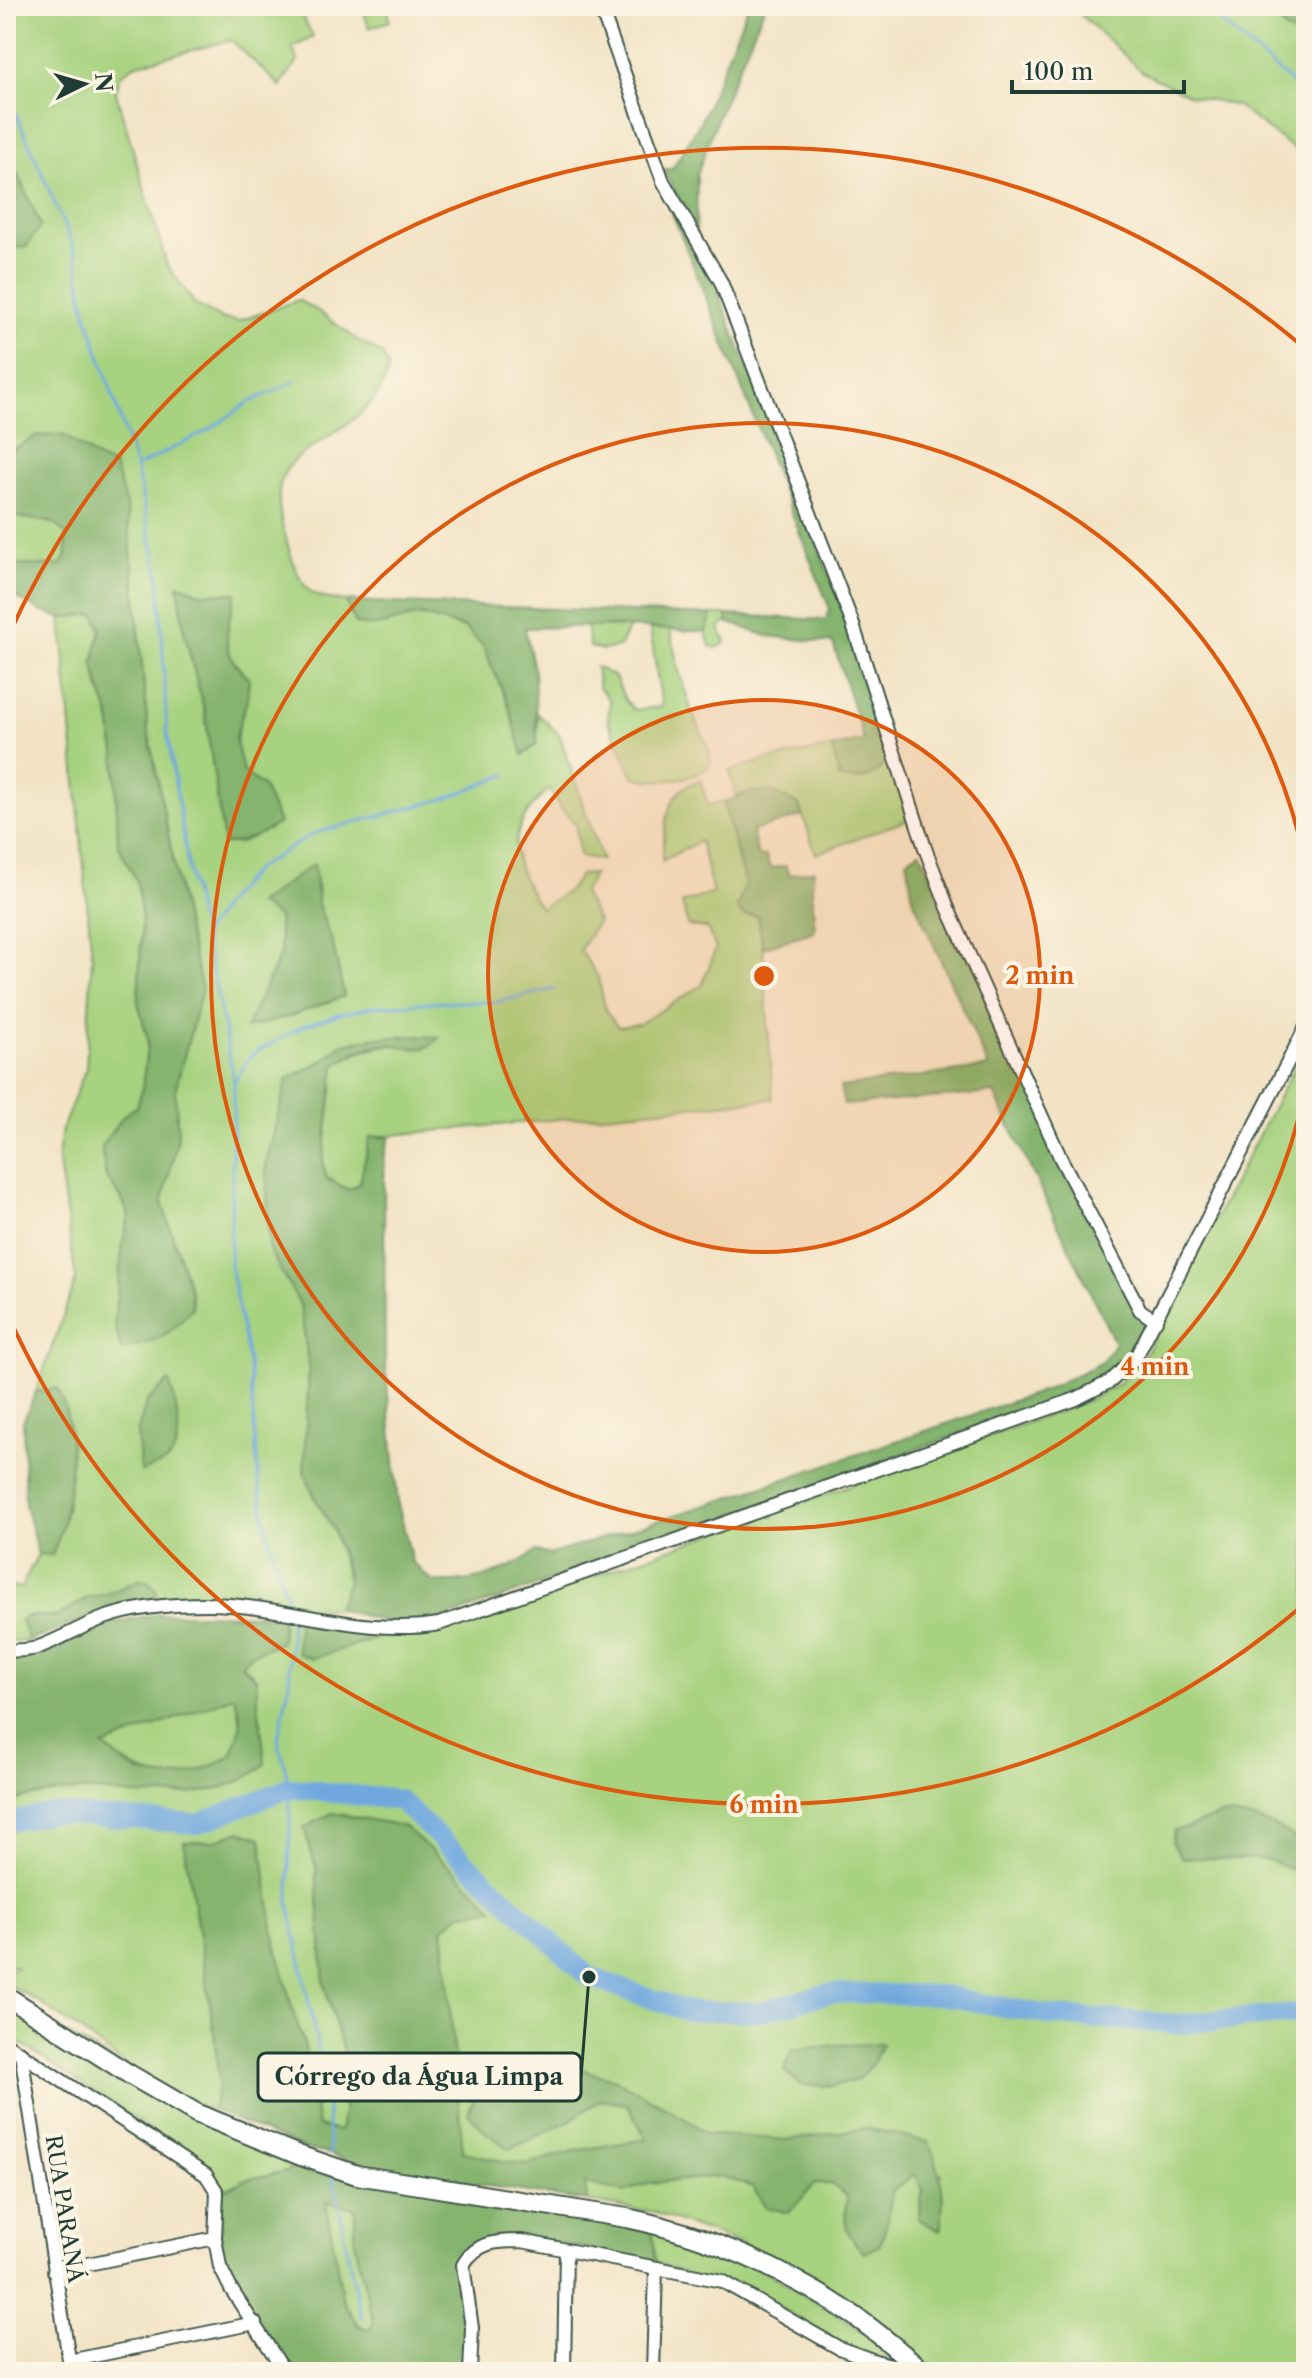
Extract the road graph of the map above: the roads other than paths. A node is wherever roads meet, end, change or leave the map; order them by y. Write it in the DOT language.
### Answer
graph roads {
  1 [pos="600,6"];
  2 [pos="1306,1027"];
  3 [pos="1156,1321"];
  4 [pos="6,1651"];
  5 [pos="6,1996"];
  6 [pos="6,2044"];
  7 [pos="21,2053"];
  8 [pos="215,2238"];
  9 [pos="566,2251"];
  10 [pos="656,2268"];
  11 [pos="54,2271"];
  12 [pos="255,2323"];
  13 [pos="70,2367"];
  14 [pos="285,2372"];
  15 [pos="470,2372"];
  16 [pos="564,2372"];
  17 [pos="653,2372"];
  18 [pos="924,2372"];
  1 -- 3 [label="street"];
  2 -- 3 [label="street"];
  3 -- 4 [label="street"];
  5 -- 18 [label="main road"];
  6 -- 7 [label="street"];
  7 -- 8 [label="street"];
  7 -- 11 [label="street, RUA PARANÁ"];
  8 -- 11 [label="street"];
  8 -- 12 [label="street"];
  9 -- 10 [label="street"];
  9 -- 15 [label="street"];
  9 -- 16 [label="street"];
  10 -- 17 [label="street"];
  10 -- 18 [label="street"];
  11 -- 13 [label="street, RUA PARANÁ"];
  12 -- 13 [label="street"];
  12 -- 14 [label="street"];
}
